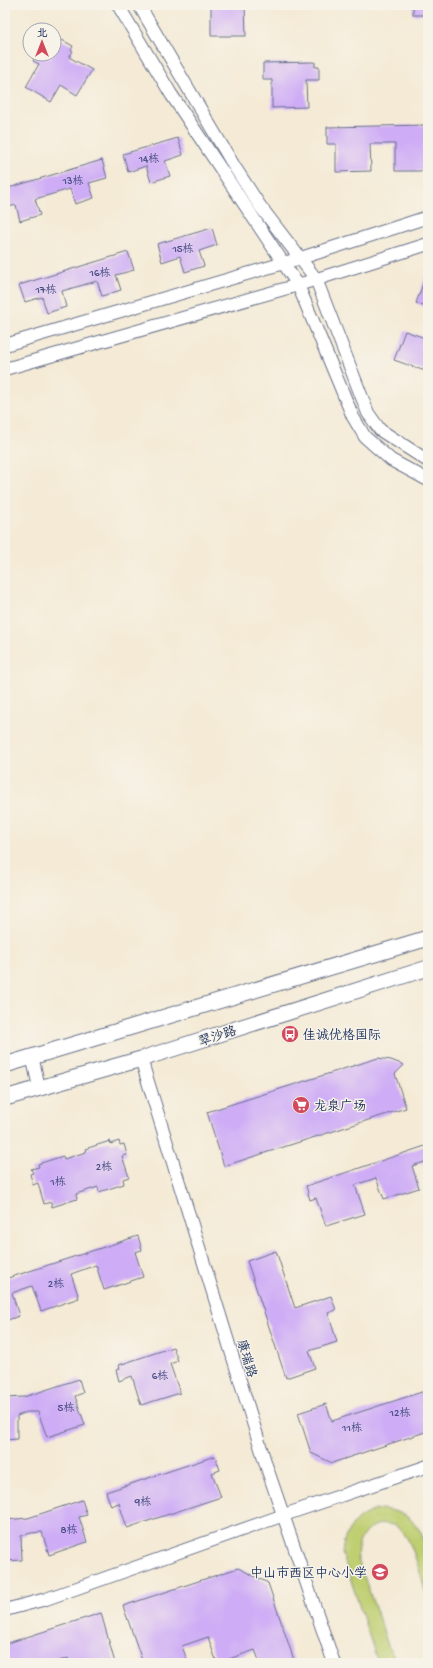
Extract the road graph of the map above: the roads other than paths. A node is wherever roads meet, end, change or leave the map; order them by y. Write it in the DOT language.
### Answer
graph roads {
  1 [pos="118,5"];
  2 [pos="139,5"];
  3 [pos="428,217"];
  4 [pos="428,244"];
  5 [pos="300,258"];
  6 [pos="283,262"];
  7 [pos="316,279"];
  8 [pos="298,284"];
  9 [pos="5,345"];
  10 [pos="5,369"];
  11 [pos="428,461"];
  12 [pos="428,480"];
  13 [pos="428,938"];
  14 [pos="428,968"];
  15 [pos="32,1056"];
  16 [pos="141,1058"];
  17 [pos="5,1065"];
  18 [pos="39,1087"];
  19 [pos="5,1098"];
  20 [pos="428,1466"];
  21 [pos="284,1515"];
  22 [pos="5,1610"];
  23 [pos="334,1663"];
  1 -- 6 [label="street"];
  2 -- 5 [label="street"];
  3 -- 5 [label="street"];
  4 -- 7 [label="street"];
  5 -- 6 [label="street"];
  5 -- 7 [label="street"];
  6 -- 8 [label="street"];
  6 -- 9 [label="street"];
  7 -- 8 [label="street"];
  7 -- 11 [label="street"];
  8 -- 10 [label="street"];
  8 -- 12 [label="street"];
  13 -- 15 [label="main road"];
  14 -- 16 [label="main road, 翠沙路"];
  15 -- 17 [label="main road"];
  15 -- 18 [label="street"];
  16 -- 18 [label="main road, 翠沙路"];
  16 -- 21 [label="street, 康瑞路"];
  18 -- 19 [label="main road, 翠沙路"];
  20 -- 21 [label="street"];
  21 -- 22 [label="street"];
  21 -- 23 [label="street, 康瑞路"];
}
